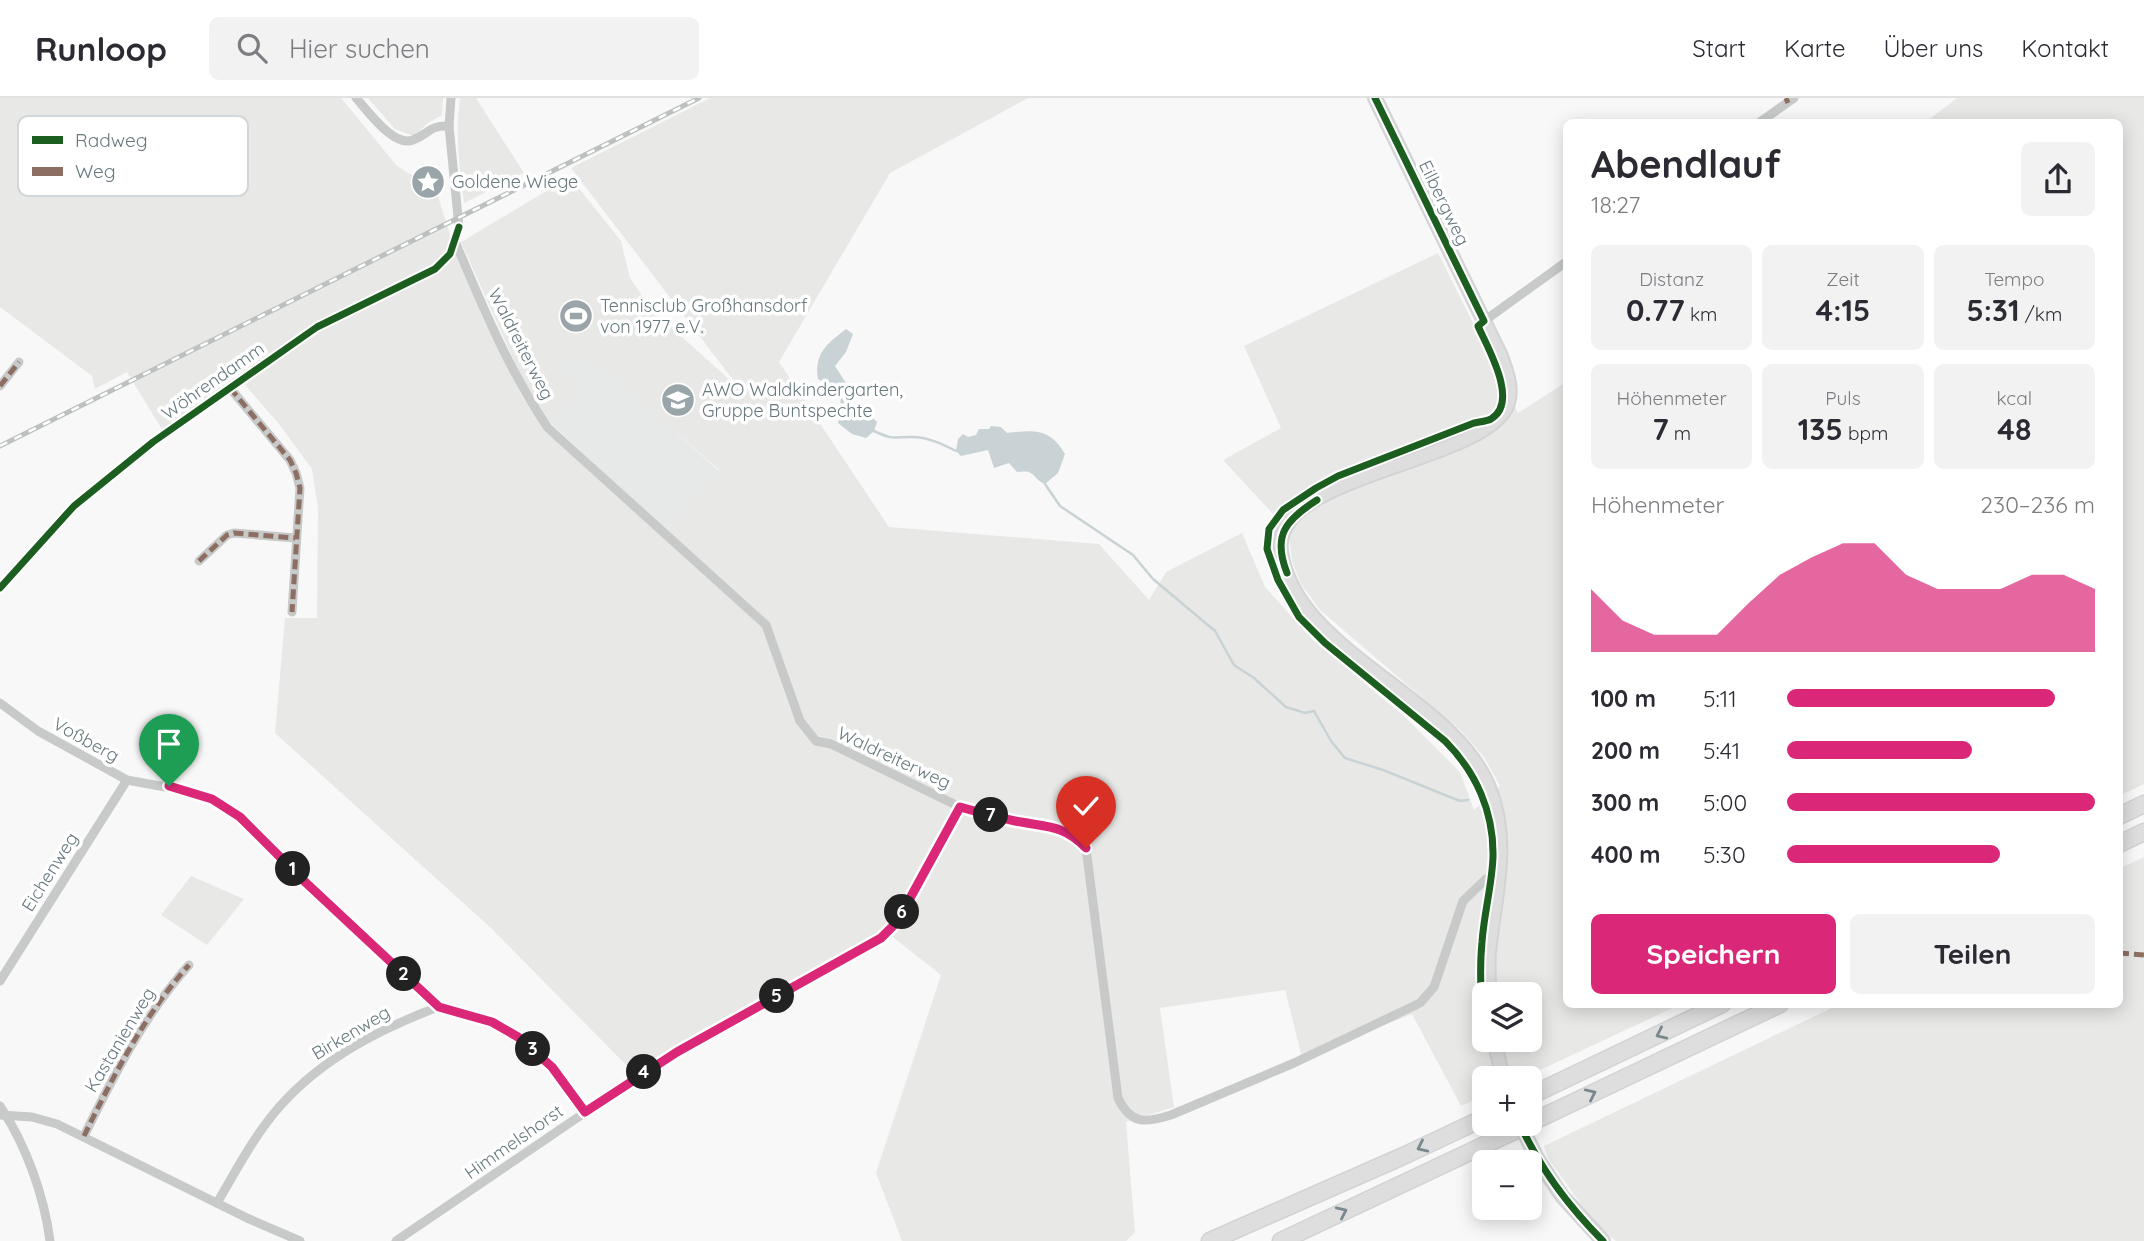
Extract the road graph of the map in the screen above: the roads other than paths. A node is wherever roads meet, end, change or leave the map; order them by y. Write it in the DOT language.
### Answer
graph roads {
  1 [pos="356,98"];
  2 [pos="451,98"];
  3 [pos="1375,98"];
  4 [pos="1789,100"];
  5 [pos="1764,119"];
  6 [pos="449,126"];
  7 [pos="454,239"];
  8 [pos="1563,264"];
  9 [pos="1484,321"];
  10 [pos="19,362"];
  11 [pos="0,386"];
  12 [pos="230,388"];
  13 [pos="296,538"];
  14 [pos="199,561"];
  15 [pos="0,589"];
  16 [pos="292,612"];
  17 [pos="0,703"];
  18 [pos="127,780"];
  19 [pos="2144,804"];
  20 [pos="960,807"];
  21 [pos="2123,814"];
  22 [pos="2144,832"];
  23 [pos="2123,842"];
  24 [pos="1499,879"];
  25 [pos="189,965"];
  26 [pos="0,981"];
  27 [pos="1489,982"];
  28 [pos="439,1007"];
  29 [pos="1714,1008"];
  30 [pos="1772,1008"];
  31 [pos="1542,1090"];
  32 [pos="0,1106"];
  33 [pos="585,1112"];
  34 [pos="3,1115"];
  35 [pos="1542,1117"];
  36 [pos="1472,1124"];
  37 [pos="84,1136"];
  38 [pos="1502,1136"];
  39 [pos="1526,1136"];
  40 [pos="217,1203"];
  41 [pos="50,1241"];
  42 [pos="300,1241"];
  43 [pos="396,1241"];
  44 [pos="1210,1241"];
  45 [pos="1281,1241"];
  46 [pos="1602,1241"];
  1 -- 6 [label="street"];
  2 -- 6 [label="street, Wöhrendamm"];
  3 -- 9 [label="main road, Eilbergweg"];
  4 -- 5 [label="street"];
  6 -- 7 [label="street, Wöhrendamm"];
  7 -- 12 [label="street, Wöhrendamm"];
  7 -- 20 [label="street, Waldreiterweg"];
  8 -- 9 [label="street"];
  9 -- 24 [label="main road, Eilbergweg"];
  10 -- 11 [label="street"];
  12 -- 13 [label="street"];
  12 -- 15 [label="street, Wöhrendamm"];
  13 -- 14 [label="street"];
  13 -- 16 [label="street"];
  17 -- 18 [label="street, Voßberg"];
  18 -- 26 [label="street, Eichenweg"];
  18 -- 28 [label="street, Voßberg"];
  19 -- 21 [label="highway"];
  20 -- 24 [label="street, Waldreiterweg"];
  20 -- 33 [label="street, Himmelshorst"];
  22 -- 23 [label="highway"];
  24 -- 27 [label="main road"];
  25 -- 37 [label="street, Kastanienweg"];
  28 -- 33 [label="street, Voßberg"];
  28 -- 40 [label="street, Birkenweg"];
  29 -- 31 [label="highway, one-way"];
  35 -- 30 [label="highway, one-way"];
  32 -- 34 [label="street"];
  33 -- 43 [label="street, Himmelshorst"];
  34 -- 37 [label="street"];
  34 -- 41 [label="street"];
  36 -- 44 [label="highway, one-way"];
  37 -- 40 [label="street"];
  45 -- 38 [label="highway, one-way"];
  39 -- 46 [label="main road, bridge"];
  40 -- 42 [label="street"];
}
